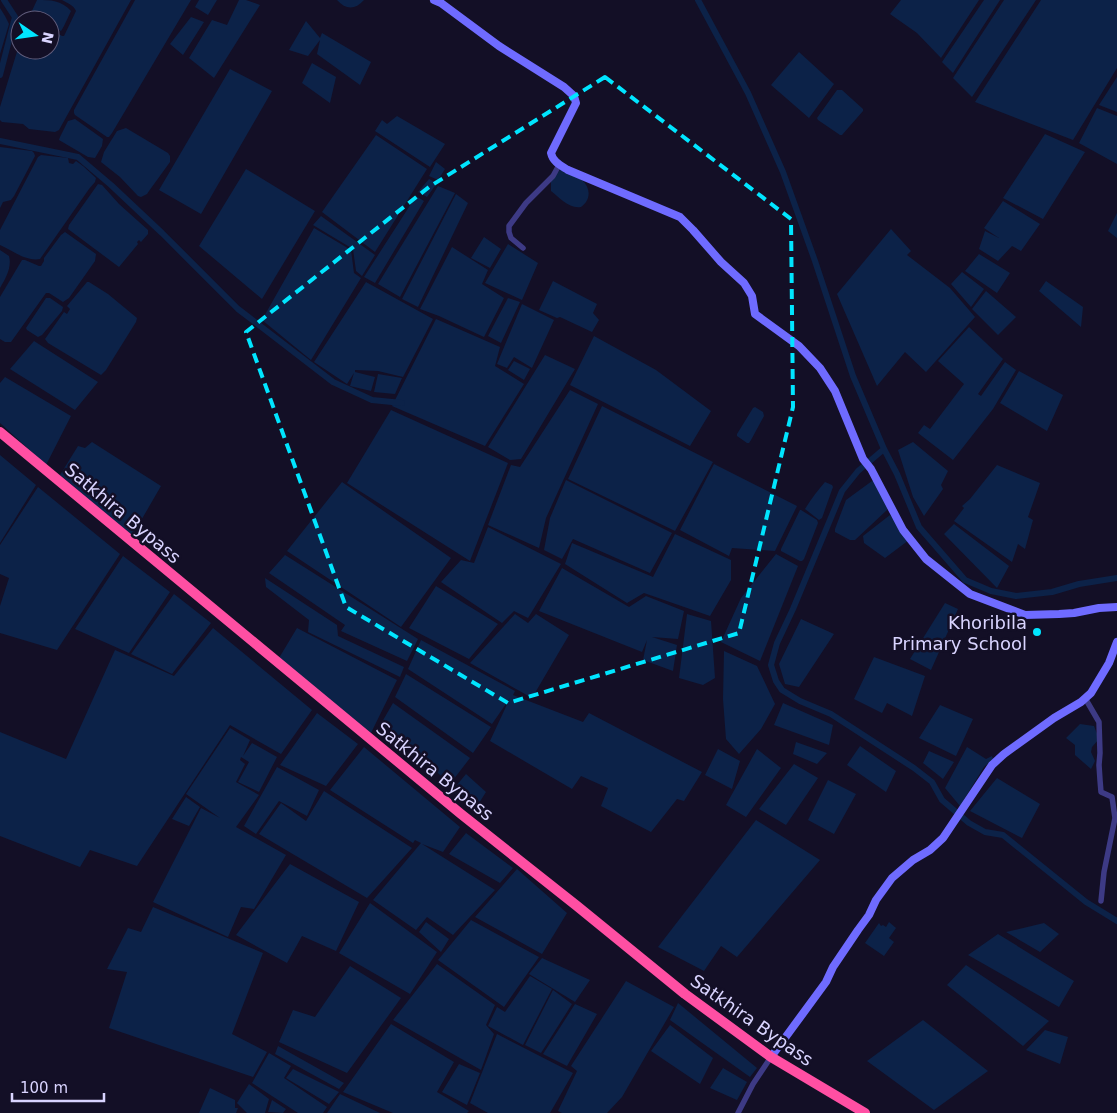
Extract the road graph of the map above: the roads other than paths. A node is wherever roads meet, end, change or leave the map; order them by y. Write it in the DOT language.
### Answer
graph roads {
  1 [pos="434,0"];
  2 [pos="559,165"];
  3 [pos="523,248"];
  4 [pos="0,432"];
  5 [pos="1117,607"];
  6 [pos="1117,642"];
  7 [pos="1085,698"];
  8 [pos="1101,901"];
  9 [pos="771,1057"];
  10 [pos="738,1113"];
  11 [pos="865,1113"];
  1 -- 2 [label="street"];
  2 -- 3 [label="street"];
  2 -- 5 [label="street"];
  4 -- 9 [label="highway, Satkhira Bypass"];
  6 -- 7 [label="street"];
  7 -- 8 [label="street"];
  7 -- 9 [label="street"];
  9 -- 10 [label="street"];
  9 -- 11 [label="highway, Satkhira Bypass"];
}
